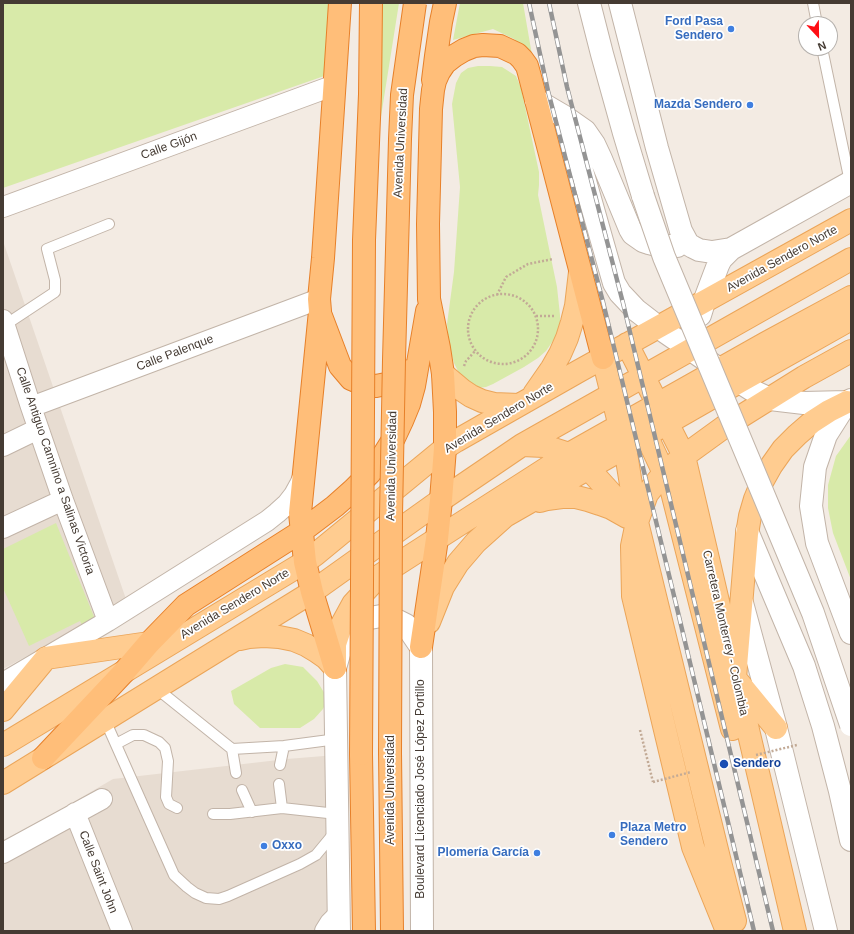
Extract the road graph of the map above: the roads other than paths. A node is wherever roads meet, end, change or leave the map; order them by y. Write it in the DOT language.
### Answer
graph roads {
  1 [pos="340,3"];
  2 [pos="371,3"];
  3 [pos="416,3"];
  4 [pos="446,3"];
  5 [pos="589,3"];
  6 [pos="620,3"];
  7 [pos="813,3"];
  8 [pos="815,16"];
  9 [pos="824,56"];
  10 [pos="335,85"];
  11 [pos="433,90"];
  12 [pos="536,100"];
  13 [pos="565,117"];
  14 [pos="850,182"];
  15 [pos="3,207"];
  16 [pos="851,220"];
  17 [pos="109,224"];
  18 [pos="688,244"];
  19 [pos="732,248"];
  20 [pos="851,259"];
  21 [pos="580,272"];
  22 [pos="851,297"];
  23 [pos="429,299"];
  24 [pos="704,302"];
  25 [pos="319,305"];
  26 [pos="851,318"];
  27 [pos="4,323"];
  28 [pos="658,327"];
  29 [pos="628,344"];
  30 [pos="691,349"];
  31 [pos="851,352"];
  32 [pos="419,358"];
  33 [pos="603,358"];
  34 [pos="719,369"];
  35 [pos="442,374"];
  36 [pos="644,376"];
  37 [pos="739,382"];
  38 [pos="612,394"];
  39 [pos="770,399"];
  40 [pos="849,401"];
  41 [pos="525,402"];
  42 [pos="31,407"];
  43 [pos="662,413"];
  44 [pos="628,420"];
  45 [pos="38,429"];
  46 [pos="646,435"];
  47 [pos="522,445"];
  48 [pos="3,446"];
  49 [pos="625,446"];
  50 [pos="445,448"];
  51 [pos="569,454"];
  52 [pos="684,456"];
  53 [pos="588,468"];
  54 [pos="664,472"];
  55 [pos="305,473"];
  56 [pos="63,500"];
  57 [pos="441,500"];
  58 [pos="505,516"];
  59 [pos="637,522"];
  60 [pos="3,528"];
  61 [pos="302,531"];
  62 [pos="748,531"];
  63 [pos="437,539"];
  64 [pos="305,562"];
  65 [pos="312,592"];
  66 [pos="742,600"];
  67 [pos="108,621"];
  68 [pos="851,633"];
  69 [pos="184,635"];
  70 [pos="149,643"];
  71 [pos="421,647"];
  72 [pos="222,648"];
  73 [pos="46,658"];
  74 [pos="335,668"];
  75 [pos="124,672"];
  76 [pos="736,678"];
  77 [pos="3,683"];
  78 [pos="156,688"];
  79 [pos="3,710"];
  80 [pos="105,720"];
  81 [pos="851,725"];
  82 [pos="776,728"];
  83 [pos="337,739"];
  84 [pos="116,744"];
  85 [pos="3,745"];
  86 [pos="284,746"];
  87 [pos="232,750"];
  88 [pos="43,758"];
  89 [pos="280,765"];
  90 [pos="236,773"];
  91 [pos="3,783"];
  92 [pos="279,784"];
  93 [pos="242,790"];
  94 [pos="102,799"];
  95 [pos="177,808"];
  96 [pos="282,808"];
  97 [pos="767,811"];
  98 [pos="252,812"];
  99 [pos="75,813"];
  100 [pos="213,814"];
  101 [pos="337,822"];
  102 [pos="851,840"];
  103 [pos="3,853"];
  104 [pos="339,923"];
  105 [pos="122,931"];
  106 [pos="325,931"];
  107 [pos="364,931"];
  108 [pos="392,931"];
  109 [pos="422,931"];
  110 [pos="727,931"];
  111 [pos="738,931"];
  112 [pos="795,931"];
  113 [pos="826,931"];
  1 -- 10 [label="highway"];
  2 -- 107 [label="highway, bridge"];
  3 -- 108 [label="highway, Avenida Universidad, bridge"];
  4 -- 11 [label="highway"];
  5 -- 81 [label="street, bridge"];
  6 -- 18 [label="street"];
  7 -- 8 [label="lane"];
  9 -- 14 [label="lane"];
  10 -- 15 [label="street, Calle Gijón"];
  10 -- 25 [label="highway"];
  11 -- 12 [label="highway"];
  11 -- 23 [label="highway"];
  12 -- 13 [label="street"];
  12 -- 21 [label="highway"];
  13 -- 18 [label="street"];
  13 -- 28 [label="street"];
  14 -- 19 [label="street"];
  16 -- 24 [label="main road, Avenida Sendero Norte"];
  17 -- 27 [label="lane"];
  18 -- 19 [label="street"];
  19 -- 24 [label="street"];
  20 -- 30 [label="main road"];
  21 -- 33 [label="highway"];
  21 -- 41 [label="main road"];
  22 -- 34 [label="main road"];
  23 -- 32 [label="highway"];
  23 -- 35 [label="highway"];
  24 -- 28 [label="main road, Avenida Sendero Norte"];
  24 -- 30 [label="street"];
  25 -- 32 [label="highway"];
  25 -- 42 [label="street, Calle Palenque"];
  25 -- 55 [label="highway"];
  26 -- 37 [label="main road"];
  27 -- 42 [label="street, Calle Antiguo Camnino a Salinas Victoria"];
  28 -- 29 [label="main road, Avenida Sendero Norte"];
  28 -- 30 [label="street"];
  29 -- 33 [label="main road, Avenida Sendero Norte"];
  29 -- 36 [label="main road, Carretera Monterrey - Colombia"];
  30 -- 34 [label="street"];
  30 -- 36 [label="main road"];
  31 -- 39 [label="main road"];
  32 -- 61 [label="highway"];
  33 -- 38 [label="main road"];
  33 -- 41 [label="main road, Avenida Sendero Norte"];
  34 -- 37 [label="street"];
  34 -- 43 [label="main road"];
  35 -- 41 [label="main road"];
  35 -- 50 [label="highway"];
  36 -- 38 [label="main road"];
  36 -- 43 [label="main road, Carretera Monterrey - Colombia"];
  37 -- 39 [label="street"];
  37 -- 43 [label="main road"];
  38 -- 44 [label="main road"];
  38 -- 47 [label="main road"];
  39 -- 40 [label="street"];
  39 -- 52 [label="main road"];
  40 -- 62 [label="main road"];
  40 -- 68 [label="street"];
  41 -- 50 [label="main road, Avenida Sendero Norte"];
  42 -- 45 [label="street, Calle Antiguo Camnino a Salinas Victoria"];
  43 -- 44 [label="main road"];
  43 -- 46 [label="main road"];
  43 -- 52 [label="main road, Carretera Monterrey - Colombia"];
  44 -- 46 [label="main road"];
  44 -- 49 [label="main road"];
  44 -- 51 [label="main road"];
  45 -- 48 [label="street"];
  45 -- 56 [label="street, Calle Antiguo Camnino a Salinas Victoria"];
  46 -- 49 [label="main road"];
  46 -- 54 [label="main road"];
  47 -- 51 [label="main road"];
  47 -- 57 [label="main road"];
  49 -- 53 [label="main road"];
  49 -- 59 [label="main road"];
  50 -- 57 [label="highway"];
  50 -- 64 [label="main road, Avenida Sendero Norte"];
  51 -- 53 [label="main road"];
  51 -- 63 [label="main road"];
  52 -- 54 [label="main road"];
  52 -- 76 [label="main road, Carretera Monterrey - Colombia"];
  53 -- 58 [label="main road"];
  53 -- 59 [label="main road"];
  54 -- 59 [label="main road"];
  54 -- 97 [label="main road"];
  55 -- 61 [label="highway"];
  55 -- 67 [label="street"];
  56 -- 60 [label="street"];
  56 -- 67 [label="street, Calle Antiguo Camnino a Salinas Victoria"];
  57 -- 63 [label="highway"];
  57 -- 65 [label="main road"];
  58 -- 59 [label="main road"];
  58 -- 71 [label="main road"];
  59 -- 110 [label="main road"];
  59 -- 111 [label="main road"];
  61 -- 64 [label="highway"];
  61 -- 70 [label="highway"];
  62 -- 66 [label="main road"];
  62 -- 102 [label="street"];
  63 -- 71 [label="highway"];
  63 -- 74 [label="main road"];
  64 -- 65 [label="highway"];
  64 -- 69 [label="main road, Avenida Sendero Norte"];
  65 -- 72 [label="main road"];
  65 -- 74 [label="highway"];
  66 -- 76 [label="main road"];
  66 -- 82 [label="street"];
  67 -- 73 [label="street"];
  69 -- 70 [label="main road"];
  69 -- 75 [label="main road, Avenida Sendero Norte"];
  70 -- 73 [label="main road"];
  70 -- 75 [label="highway"];
  71 -- 74 [label="street"];
  71 -- 109 [label="street, Boulevard Licenciado José López Portillo"];
  72 -- 74 [label="main road"];
  72 -- 78 [label="main road"];
  73 -- 77 [label="street"];
  73 -- 79 [label="main road"];
  74 -- 83 [label="street"];
  75 -- 85 [label="main road, Avenida Sendero Norte"];
  75 -- 88 [label="highway"];
  76 -- 82 [label="main road"];
  76 -- 97 [label="main road, Carretera Monterrey - Colombia"];
  78 -- 80 [label="main road"];
  78 -- 87 [label="lane"];
  80 -- 84 [label="lane"];
  80 -- 88 [label="main road"];
  82 -- 113 [label="street"];
  83 -- 86 [label="lane"];
  83 -- 101 [label="street"];
  84 -- 95 [label="lane"];
  84 -- 101 [label="lane"];
  86 -- 87 [label="lane"];
  86 -- 89 [label="lane"];
  87 -- 90 [label="lane"];
  88 -- 91 [label="main road"];
  92 -- 96 [label="lane"];
  93 -- 98 [label="lane"];
  94 -- 99 [label="street"];
  96 -- 98 [label="lane"];
  96 -- 101 [label="lane"];
  97 -- 112 [label="main road, Carretera Monterrey - Colombia"];
  98 -- 100 [label="lane"];
  99 -- 103 [label="street"];
  99 -- 105 [label="street, Calle Saint John"];
  101 -- 104 [label="street"];
  104 -- 106 [label="street"];
}
